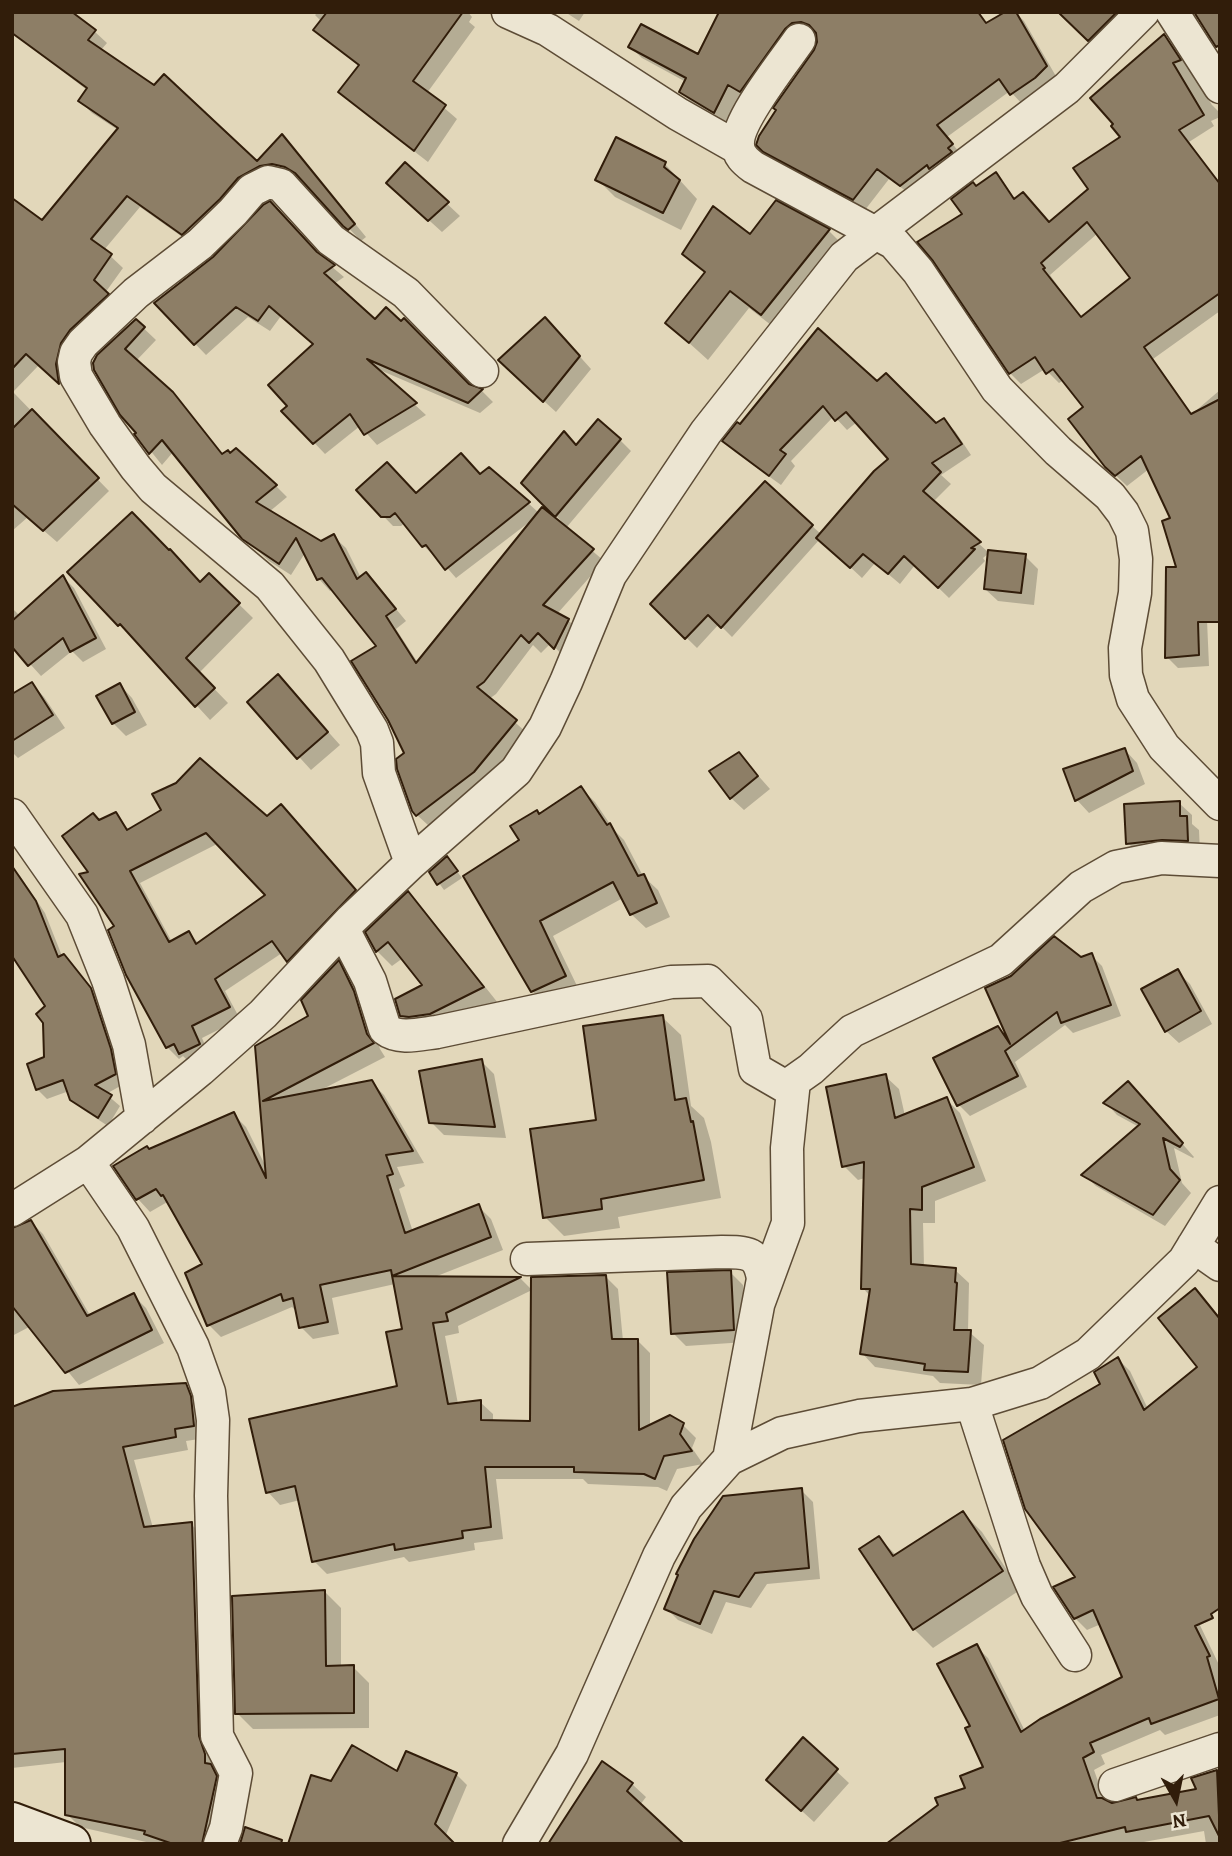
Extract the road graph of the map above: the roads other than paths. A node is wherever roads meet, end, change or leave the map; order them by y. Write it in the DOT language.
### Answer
graph roads {
  1 [pos="508,12"];
  2 [pos="1143,12"];
  3 [pos="1172,12"];
  4 [pos="799,40"];
  5 [pos="1220,87"];
  6 [pos="738,148"];
  7 [pos="877,232"];
  8 [pos="482,371"];
  9 [pos="1220,804"];
  10 [pos="12,815"];
  11 [pos="1220,861"];
  12 [pos="411,863"];
  13 [pos="342,929"];
  14 [pos="793,1091"];
  15 [pos="142,1118"];
  16 [pos="88,1162"];
  17 [pos="1220,1202"];
  18 [pos="12,1210"];
  19 [pos="1193,1246"];
  20 [pos="527,1259"];
  21 [pos="1220,1265"];
  22 [pos="759,1302"];
  23 [pos="972,1404"];
  24 [pos="729,1460"];
  25 [pos="1075,1655"];
  26 [pos="1220,1749"];
  27 [pos="1115,1785"];
  28 [pos="12,1822"];
  29 [pos="71,1844"];
  30 [pos="220,1844"];
  31 [pos="519,1844"];
  1 -- 6 [label="street"];
  2 -- 7 [label="street"];
  3 -- 5 [label="street"];
  4 -- 6 [label="street"];
  6 -- 7 [label="street"];
  7 -- 9 [label="street"];
  7 -- 12 [label="street"];
  8 -- 12 [label="street"];
  10 -- 15 [label="street"];
  11 -- 14 [label="street"];
  12 -- 13 [label="street"];
  13 -- 14 [label="street"];
  13 -- 15 [label="street"];
  14 -- 22 [label="street"];
  15 -- 16 [label="street"];
  16 -- 18 [label="street"];
  16 -- 30 [label="street"];
  17 -- 19 [label="street"];
  19 -- 21 [label="street"];
  19 -- 23 [label="street"];
  20 -- 22 [label="street"];
  22 -- 24 [label="street"];
  23 -- 24 [label="street"];
  23 -- 25 [label="street"];
  24 -- 31 [label="street"];
  26 -- 27 [label="street"];
  28 -- 29 [label="main road"];
}
